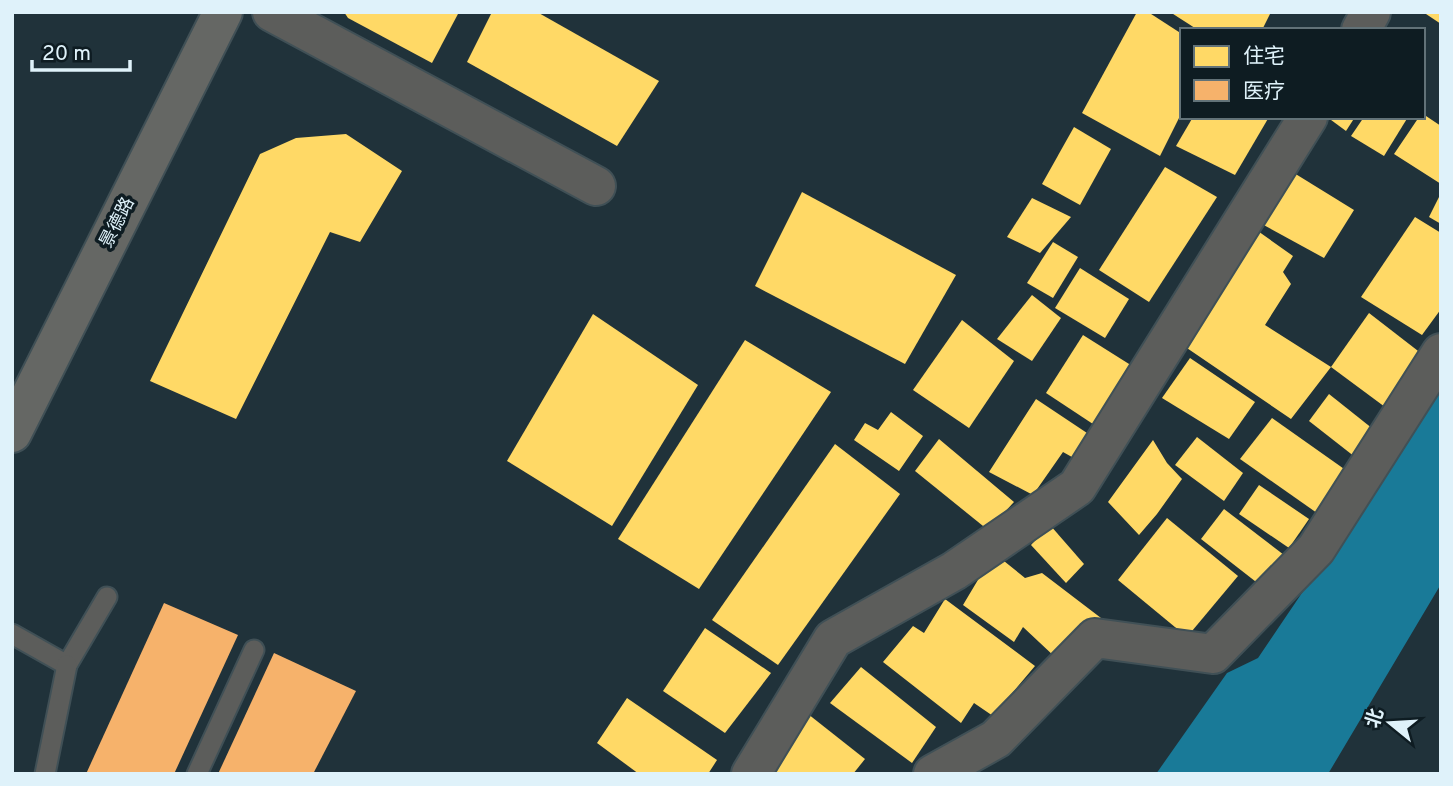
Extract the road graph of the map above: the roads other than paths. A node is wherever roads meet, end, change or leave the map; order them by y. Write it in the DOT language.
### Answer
graph roads {
  1 [pos="223,12"];
  2 [pos="272,12"];
  3 [pos="1371,12"];
  4 [pos="1363,28"];
  5 [pos="1307,119"];
  6 [pos="596,186"];
  7 [pos="1441,354"];
  8 [pos="12,433"];
  9 [pos="107,597"];
  10 [pos="12,634"];
  11 [pos="254,650"];
  12 [pos="67,665"];
  13 [pos="45,774"];
  14 [pos="197,774"];
  15 [pos="751,774"];
  16 [pos="933,774"];
  1 -- 8 [label="main road, 景德路"];
  2 -- 6 [label="street"];
  3 -- 4 [label="street"];
  5 -- 15 [label="street"];
  7 -- 16 [label="street"];
  9 -- 12 [label="lane"];
  10 -- 12 [label="lane"];
  11 -- 14 [label="lane"];
  12 -- 13 [label="lane"];
}
